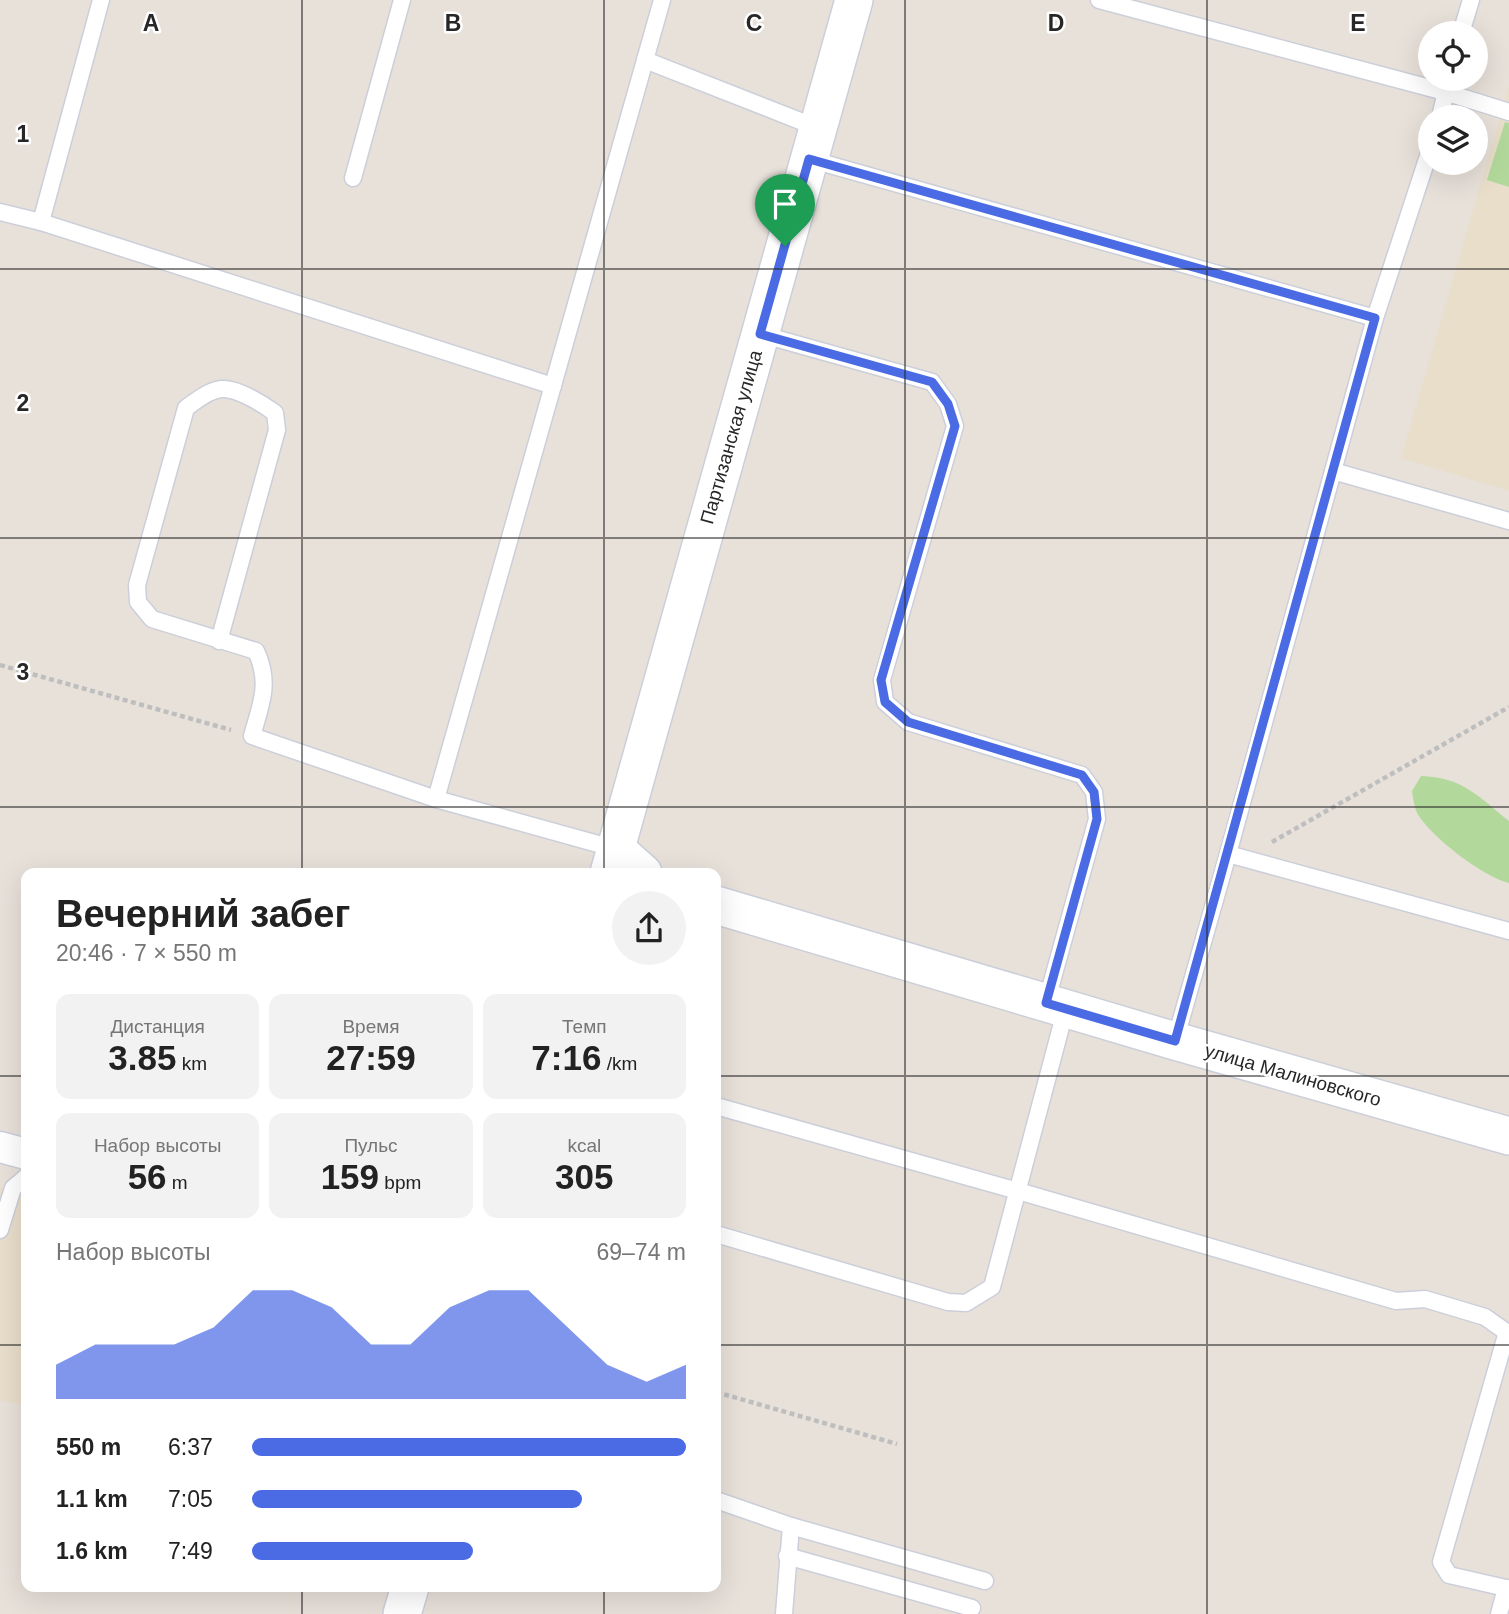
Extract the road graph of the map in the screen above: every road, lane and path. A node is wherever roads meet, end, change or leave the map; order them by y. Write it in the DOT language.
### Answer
graph roads {
  1 [pos="101,0"];
  2 [pos="402,0"];
  3 [pos="662,0"];
  4 [pos="854,0"];
  5 [pos="1099,0"];
  6 [pos="1471,0"];
  7 [pos="1465,21"];
  8 [pos="645,60"];
  9 [pos="1418,78"];
  10 [pos="1461,91"];
  11 [pos="1509,112"];
  12 [pos="814,143"];
  13 [pos="1422,175"];
  14 [pos="353,178"];
  15 [pos="0,212"];
  16 [pos="41,222"];
  17 [pos="1375,318"];
  18 [pos="760,334"];
  19 [pos="553,386"];
  20 [pos="1333,471"];
  21 [pos="1509,521"];
  22 [pos="219,641"];
  23 [pos="0,665"];
  24 [pos="1509,707"];
  25 [pos="252,736"];
  26 [pos="436,799"];
  27 [pos="1235,856"];
  28 [pos="612,861"];
  29 [pos="630,868"];
  30 [pos="721,906"];
  31 [pos="1509,931"];
  32 [pos="1056,1006"];
  33 [pos="1175,1041"];
  34 [pos="721,1107"];
  35 [pos="1509,1136"];
  36 [pos="0,1147"];
  37 [pos="21,1153"];
  38 [pos="21,1181"];
  39 [pos="1018,1191"];
  40 [pos="0,1230"];
  41 [pos="721,1235"];
  42 [pos="1508,1333"];
  43 [pos="721,1393"];
  44 [pos="897,1444"];
  45 [pos="721,1502"];
  46 [pos="791,1526"];
  47 [pos="787,1556"];
  48 [pos="985,1581"];
  49 [pos="1508,1589"];
  50 [pos="409,1592"];
  51 [pos="972,1608"];
  52 [pos="402,1614"];
  53 [pos="784,1614"];
  54 [pos="1499,1614"];
  1 -- 16 [label="lane"];
  2 -- 14 [label="lane"];
  3 -- 8 [label="lane"];
  4 -- 12 [label="street, Партизанская улица"];
  5 -- 9 [label="lane"];
  6 -- 7 [label="lane"];
  8 -- 12 [label="lane"];
  8 -- 19 [label="lane"];
  10 -- 11 [label="lane"];
  12 -- 17 [label="lane"];
  12 -- 18 [label="street, Партизанская улица"];
  13 -- 17 [label="lane"];
  15 -- 16 [label="lane"];
  16 -- 19 [label="lane"];
  17 -- 20 [label="lane"];
  18 -- 28 [label="street, Партизанская улица"];
  18 -- 32 [label="lane"];
  19 -- 26 [label="lane"];
  20 -- 21 [label="lane"];
  20 -- 27 [label="lane"];
  22 -- 22 [label="lane"];
  22 -- 25 [label="lane"];
  23 -- 25 [label="path"];
  24 -- 27 [label="path"];
  25 -- 26 [label="lane"];
  26 -- 28 [label="lane"];
  27 -- 31 [label="lane"];
  27 -- 33 [label="lane"];
  28 -- 29 [label="street"];
  30 -- 32 [label="street, улица Малиновского"];
  32 -- 33 [label="street, улица Малиновского"];
  32 -- 39 [label="lane"];
  33 -- 35 [label="street, улица Малиновского"];
  34 -- 39 [label="lane"];
  36 -- 37 [label="street"];
  38 -- 40 [label="lane"];
  39 -- 41 [label="lane"];
  39 -- 42 [label="lane"];
  42 -- 49 [label="lane"];
  43 -- 44 [label="path"];
  45 -- 46 [label="lane"];
  46 -- 47 [label="lane"];
  46 -- 48 [label="lane"];
  47 -- 51 [label="lane"];
  47 -- 53 [label="lane"];
  49 -- 54 [label="lane"];
  50 -- 52 [label="street"];
}
